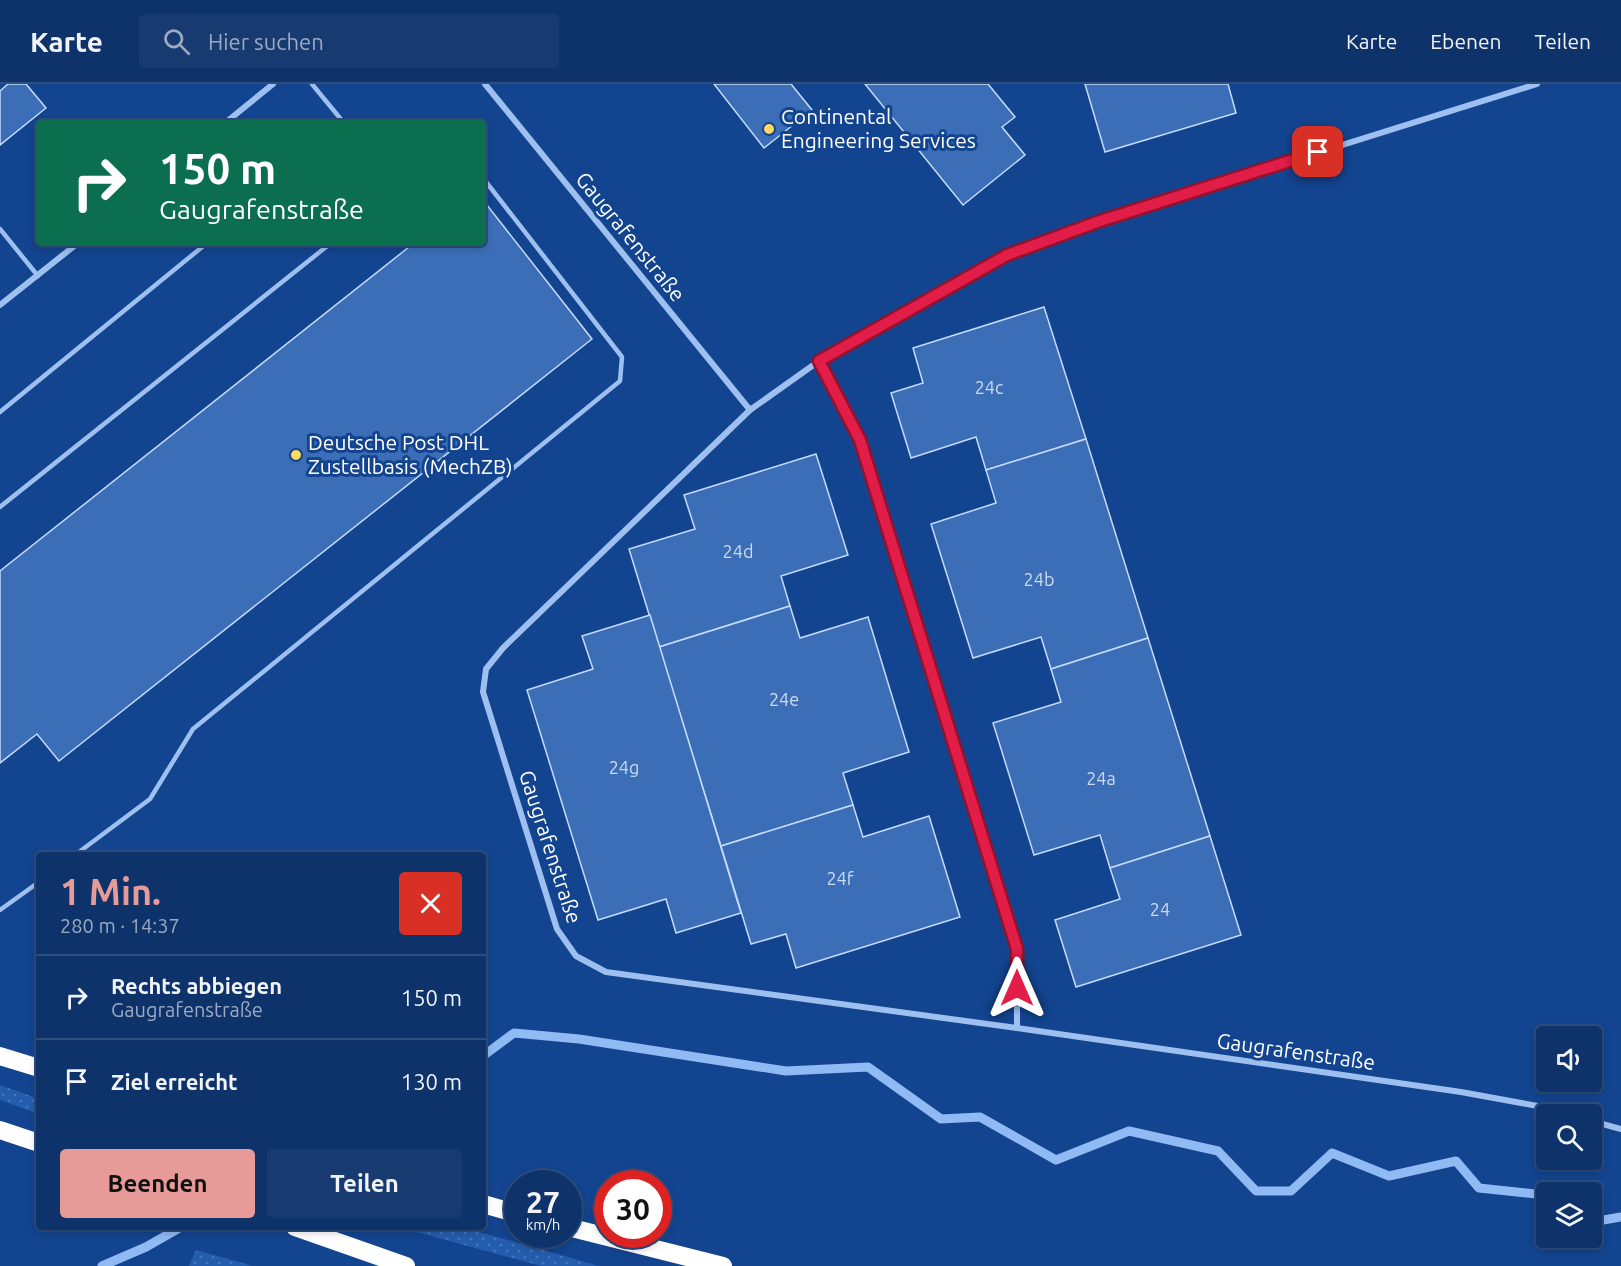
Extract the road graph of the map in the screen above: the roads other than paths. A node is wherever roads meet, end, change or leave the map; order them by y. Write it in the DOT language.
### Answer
graph roads {
  1 [pos="273,84"];
  2 [pos="312,84"];
  3 [pos="484,84"];
  4 [pos="1537,84"];
  5 [pos="229,120"];
  6 [pos="342,120"];
  7 [pos="486,182"];
  8 [pos="0,229"];
  9 [pos="74,246"];
  10 [pos="203,246"];
  11 [pos="327,246"];
  12 [pos="38,276"];
  13 [pos="0,305"];
  14 [pos="819,361"];
  15 [pos="750,410"];
  16 [pos="0,412"];
  17 [pos="0,507"];
  18 [pos="79,852"];
  19 [pos="36,884"];
  20 [pos="0,910"];
  21 [pos="1017,1028"];
  22 [pos="0,1056"];
  23 [pos="36,1067"];
  24 [pos="1536,1106"];
  25 [pos="1602,1124"];
  26 [pos="1621,1129"];
  27 [pos="0,1130"];
  28 [pos="36,1142"];
  29 [pos="486,1205"];
  30 [pos="504,1210"];
  31 [pos="304,1230"];
  32 [pos="582,1231"];
  33 [pos="406,1266"];
  34 [pos="723,1266"];
  1 -- 5 [label="street"];
  2 -- 6 [label="lane"];
  3 -- 15 [label="street, Gaugrafenstraße"];
  4 -- 14 [label="street, Gaugrafenstraße"];
  7 -- 18 [label="lane"];
  8 -- 12 [label="lane"];
  9 -- 12 [label="street"];
  10 -- 16 [label="lane"];
  11 -- 17 [label="lane"];
  12 -- 13 [label="street"];
  14 -- 15 [label="street, Gaugrafenstraße"];
  14 -- 21 [label="street"];
  15 -- 21 [label="street, Gaugrafenstraße"];
  19 -- 20 [label="lane"];
  21 -- 24 [label="street, Gaugrafenstraße"];
  22 -- 23 [label="highway"];
  25 -- 26 [label="street"];
  27 -- 28 [label="highway"];
  29 -- 30 [label="highway"];
  31 -- 33 [label="highway"];
  32 -- 34 [label="highway"];
}
